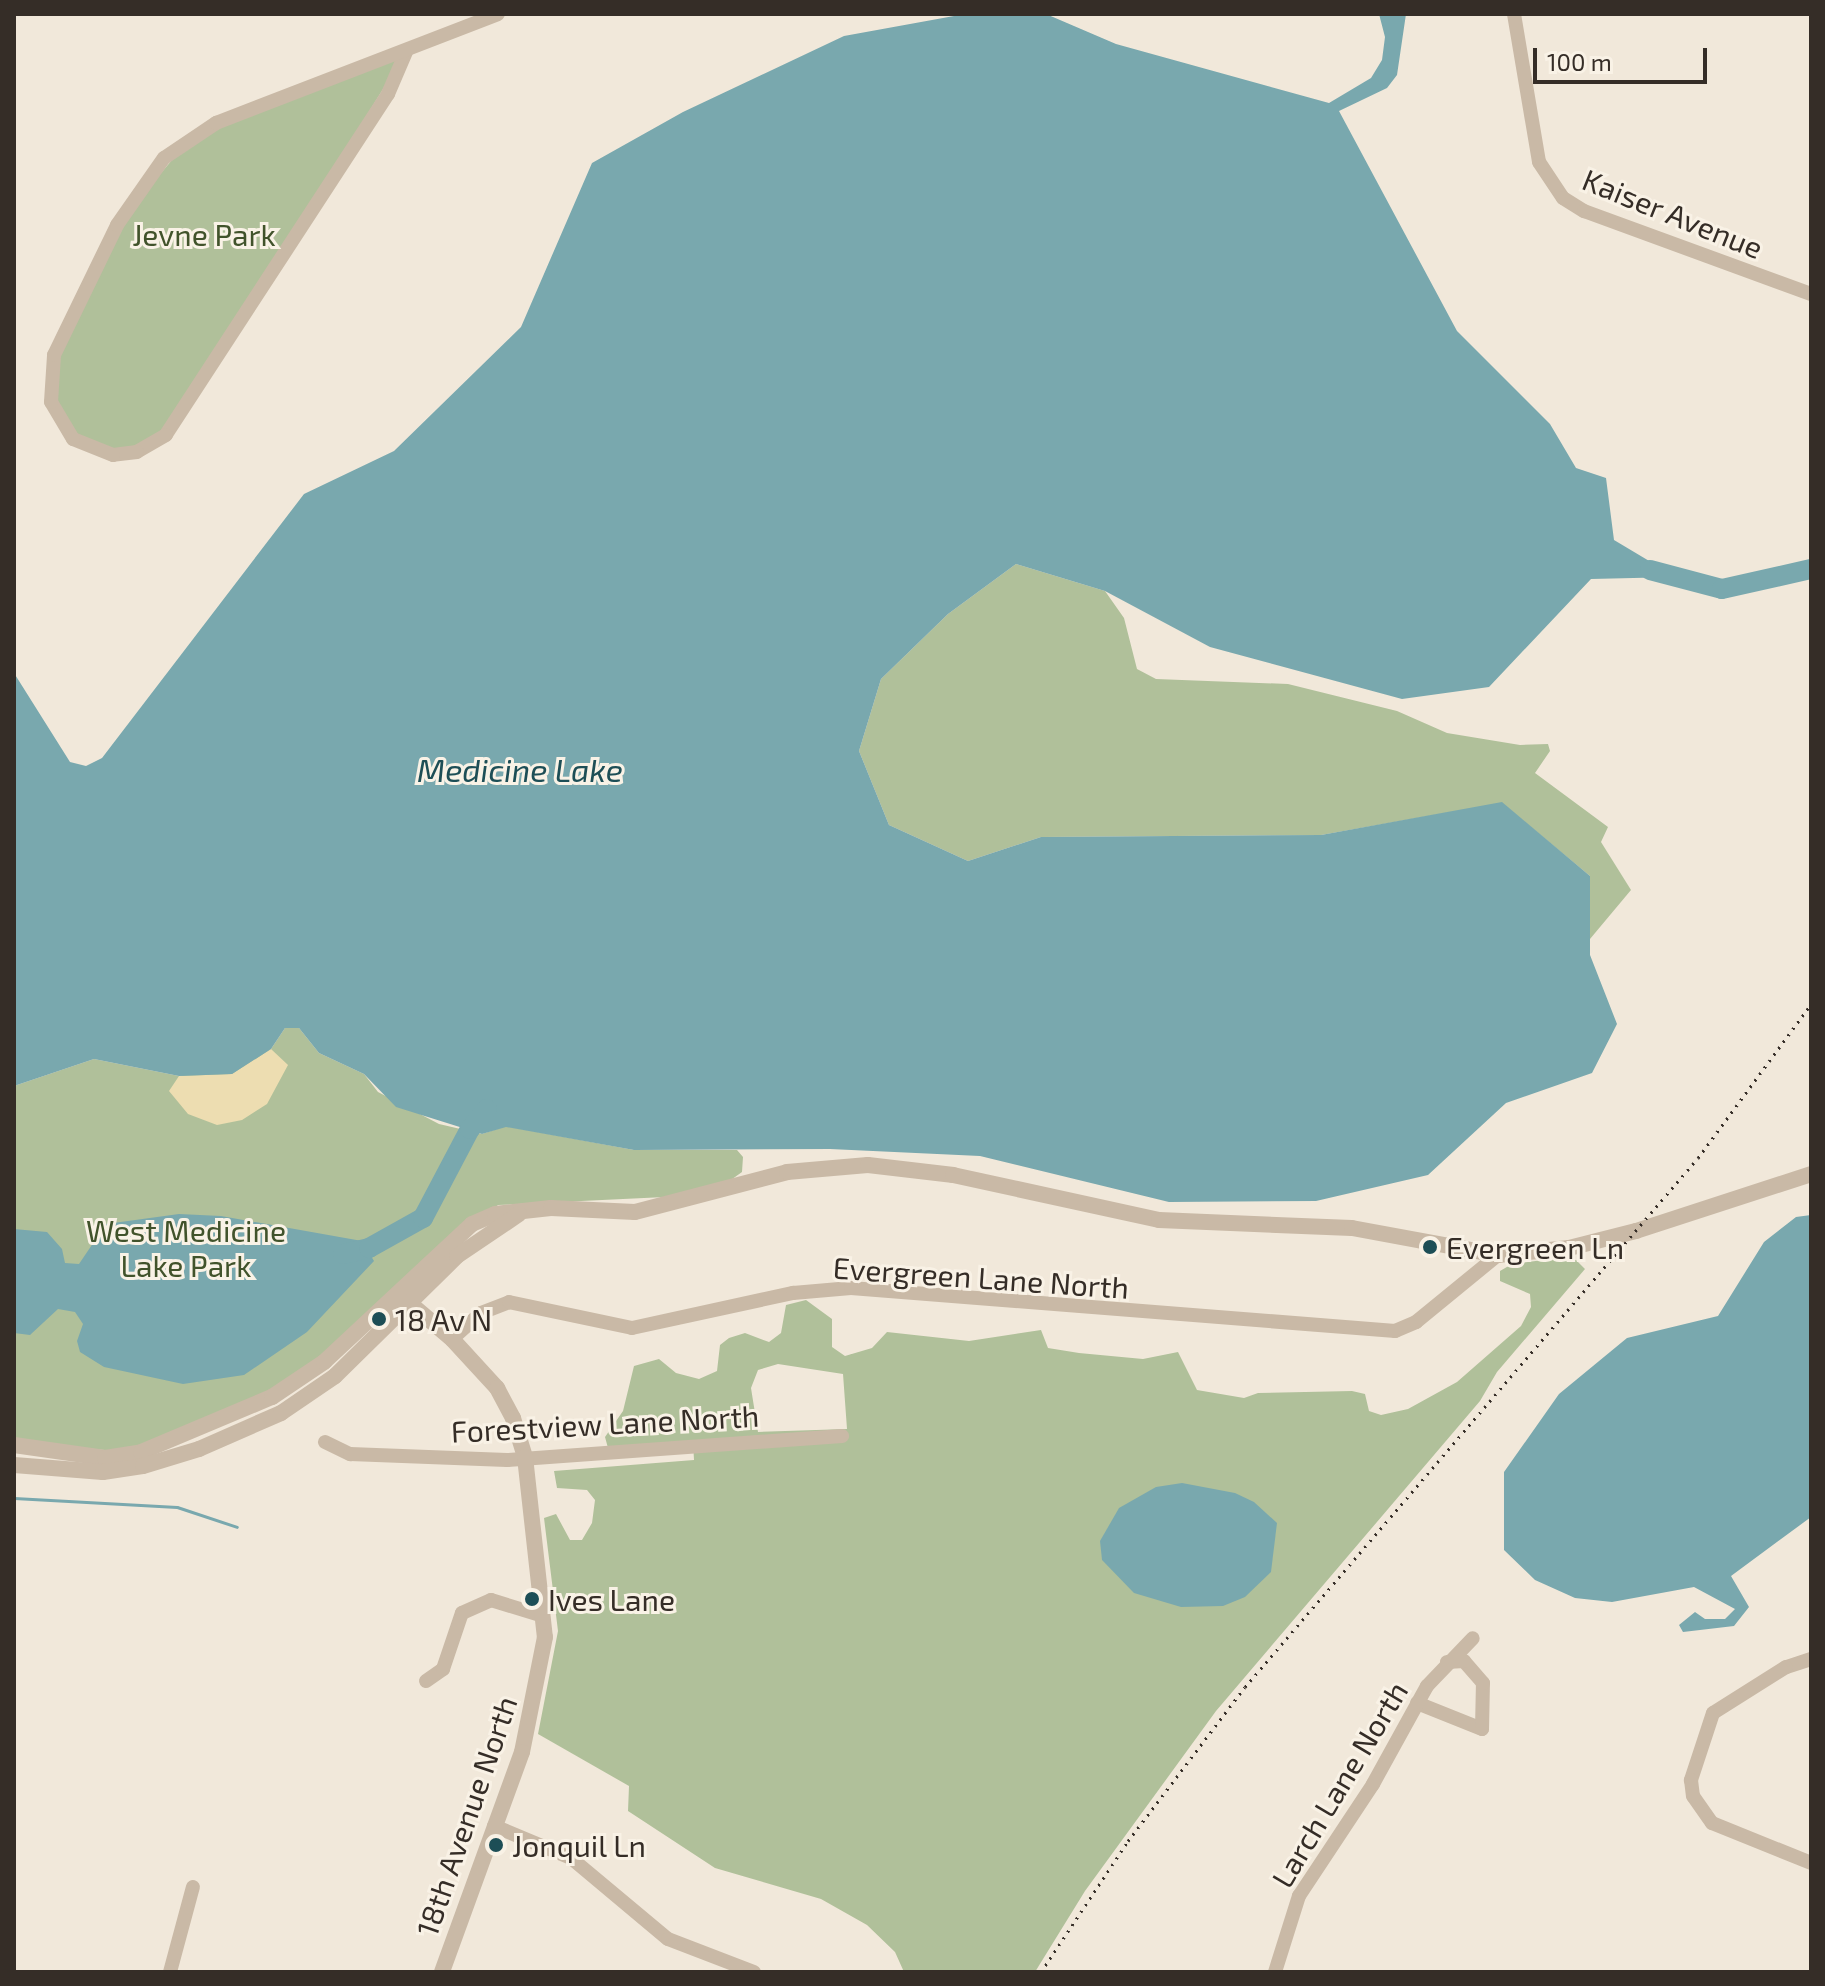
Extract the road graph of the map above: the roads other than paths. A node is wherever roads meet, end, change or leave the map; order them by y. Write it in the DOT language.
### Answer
graph roads {
  1 [pos="498,14"];
  2 [pos="1514,14"];
  3 [pos="406,52"];
  4 [pos="1811,294"];
  5 [pos="1811,1174"];
  6 [pos="527,1209"];
  7 [pos="1498,1255"];
  8 [pos="399,1294"];
  9 [pos="413,1305"];
  10 [pos="452,1339"];
  11 [pos="842,1436"];
  12 [pos="325,1442"];
  13 [pos="14,1445"];
  14 [pos="525,1457"];
  15 [pos="14,1465"];
  16 [pos="543,1616"];
  17 [pos="1473,1638"];
  18 [pos="1811,1659"];
  19 [pos="1447,1663"];
  20 [pos="426,1681"];
  21 [pos="1417,1703"];
  22 [pos="494,1826"];
  23 [pos="1811,1863"];
  24 [pos="193,1887"];
  25 [pos="170,1972"];
  26 [pos="442,1972"];
  27 [pos="753,1972"];
  28 [pos="1275,1972"];
  1 -- 3 [label="street"];
  2 -- 4 [label="street, Kaiser Avenue"];
  3 -- 3 [label="street"];
  5 -- 7 [label="street"];
  6 -- 7 [label="street"];
  6 -- 8 [label="street"];
  6 -- 9 [label="street"];
  7 -- 10 [label="street, Evergreen Lane North"];
  8 -- 9 [label="street, 18th Avenue North"];
  8 -- 13 [label="street"];
  9 -- 10 [label="street, 18th Avenue North"];
  9 -- 15 [label="street"];
  10 -- 14 [label="street, 18th Avenue North"];
  11 -- 14 [label="street, Forestview Lane North"];
  12 -- 14 [label="street, Forestview Lane North"];
  14 -- 16 [label="street, 18th Avenue North"];
  16 -- 20 [label="street"];
  16 -- 22 [label="street, 18th Avenue North"];
  17 -- 19 [label="street, Larch Lane North"];
  18 -- 23 [label="street"];
  19 -- 21 [label="street, Larch Lane North"];
  19 -- 21 [label="street"];
  21 -- 28 [label="street, Larch Lane North"];
  22 -- 26 [label="street, 18th Avenue North"];
  22 -- 27 [label="street"];
  24 -- 25 [label="street"];
}
